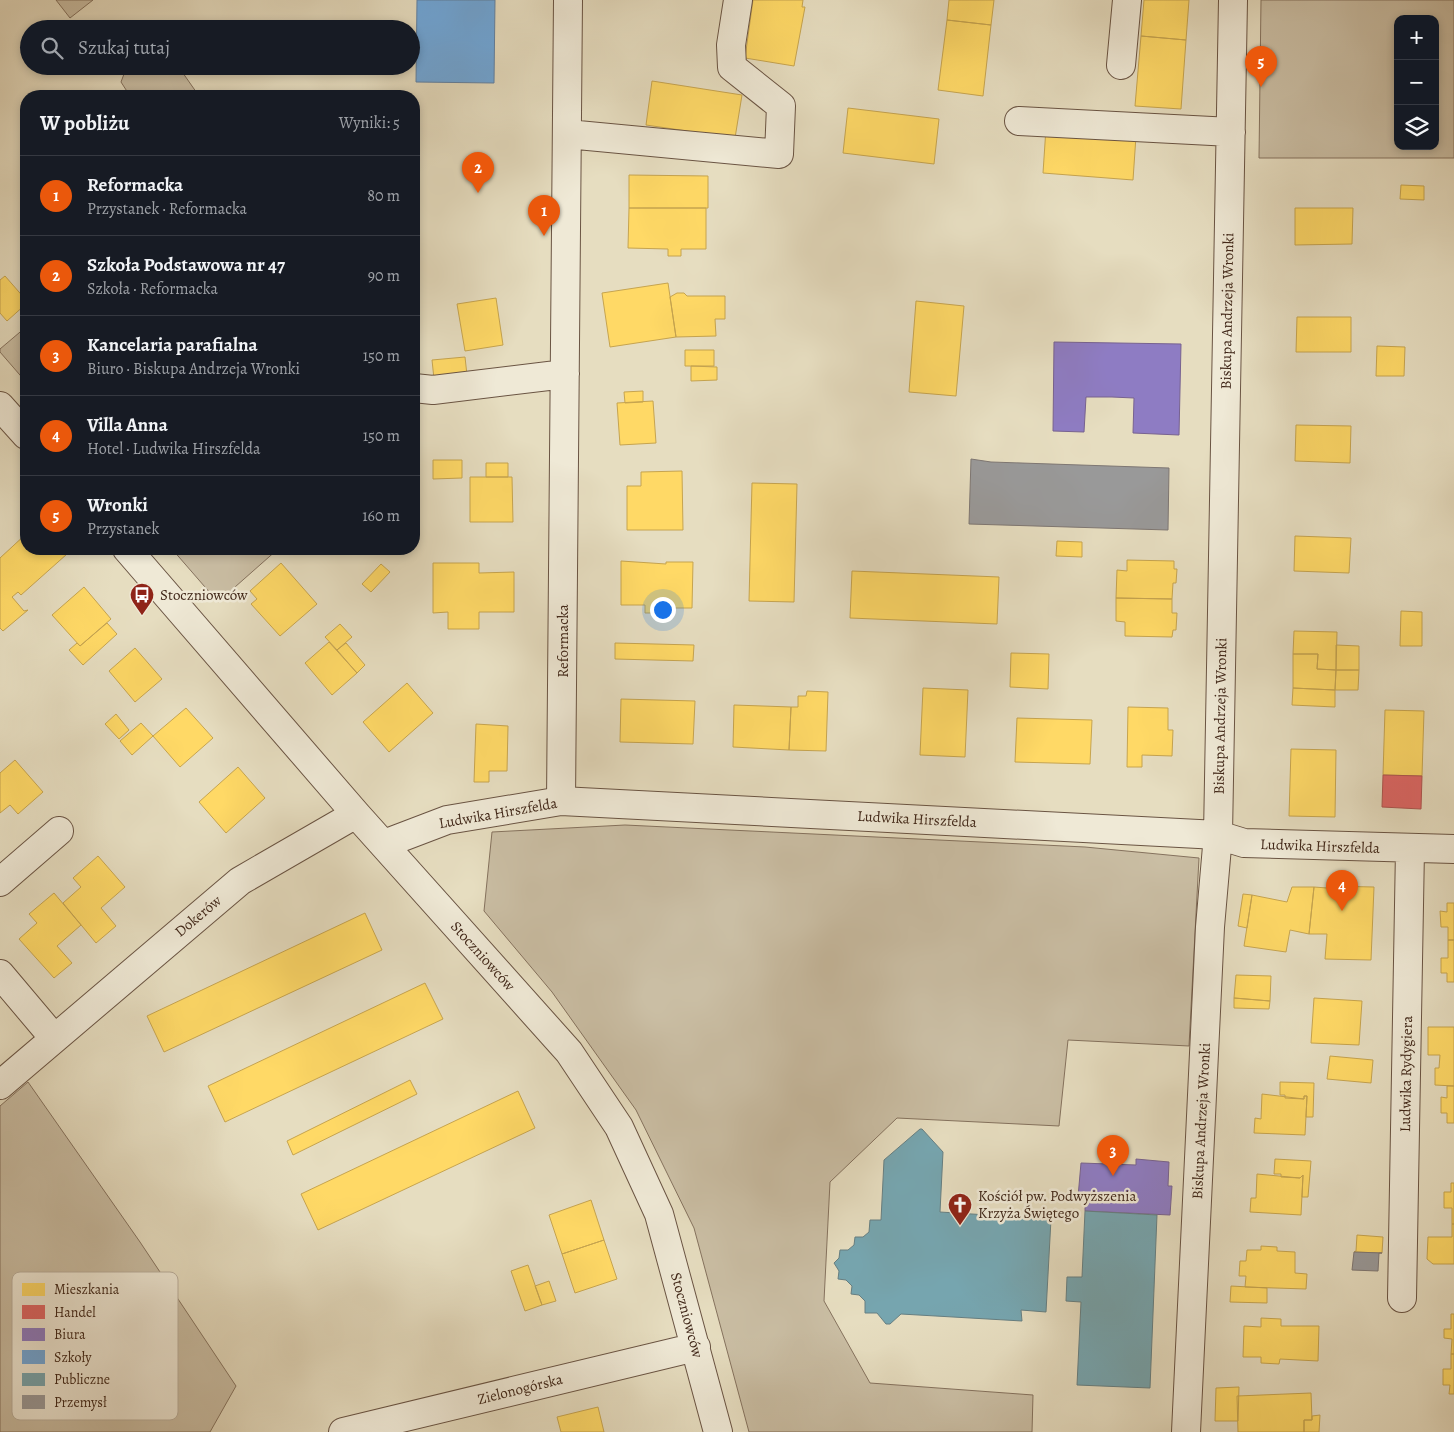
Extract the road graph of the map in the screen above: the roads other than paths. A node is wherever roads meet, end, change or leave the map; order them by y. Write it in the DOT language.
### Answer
graph roads {
  1 [pos="568,0"];
  2 [pos="738,0"];
  3 [pos="1127,0"];
  4 [pos="1233,0"];
  5 [pos="1121,65"];
  6 [pos="1019,121"];
  7 [pos="1231,132"];
  8 [pos="567,134"];
  9 [pos="565,374"];
  10 [pos="420,389"];
  11 [pos="0,406"];
  12 [pos="20,428"];
  13 [pos="132,555"];
  14 [pos="561,801"];
  15 [pos="356,814"];
  16 [pos="58,831"];
  17 [pos="1218,835"];
  18 [pos="384,844"];
  19 [pos="1410,849"];
  20 [pos="1454,849"];
  21 [pos="0,882"];
  22 [pos="0,974"];
  23 [pos="54,1038"];
  24 [pos="0,1085"];
  25 [pos="1402,1298"];
  26 [pos="696,1346"];
  27 [pos="343,1432"];
  28 [pos="718,1432"];
  29 [pos="1186,1432"];
  1 -- 8 [label="street, Reformacka"];
  2 -- 8 [label="street"];
  3 -- 5 [label="street"];
  4 -- 7 [label="street, Biskupa Andrzeja Wronki"];
  6 -- 7 [label="street"];
  7 -- 17 [label="street, Biskupa Andrzeja Wronki"];
  8 -- 9 [label="street, Reformacka"];
  9 -- 10 [label="street"];
  9 -- 14 [label="street, Reformacka"];
  11 -- 12 [label="street"];
  13 -- 15 [label="street, Stoczniowców"];
  14 -- 17 [label="street, Ludwika Hirszfelda"];
  14 -- 18 [label="street, Ludwika Hirszfelda"];
  15 -- 18 [label="street, Stoczniowców"];
  15 -- 23 [label="street, Dokerów"];
  16 -- 21 [label="street"];
  17 -- 19 [label="street, Ludwika Hirszfelda"];
  17 -- 29 [label="street, Biskupa Andrzeja Wronki"];
  18 -- 26 [label="street, Stoczniowców"];
  19 -- 20 [label="street, Ludwika Hirszfelda"];
  19 -- 25 [label="street, Ludwika Rydygiera"];
  22 -- 23 [label="street"];
  23 -- 24 [label="street, Dokerów"];
  26 -- 27 [label="street, Zielonogórska"];
  26 -- 28 [label="street, Stoczniowców"];
}
